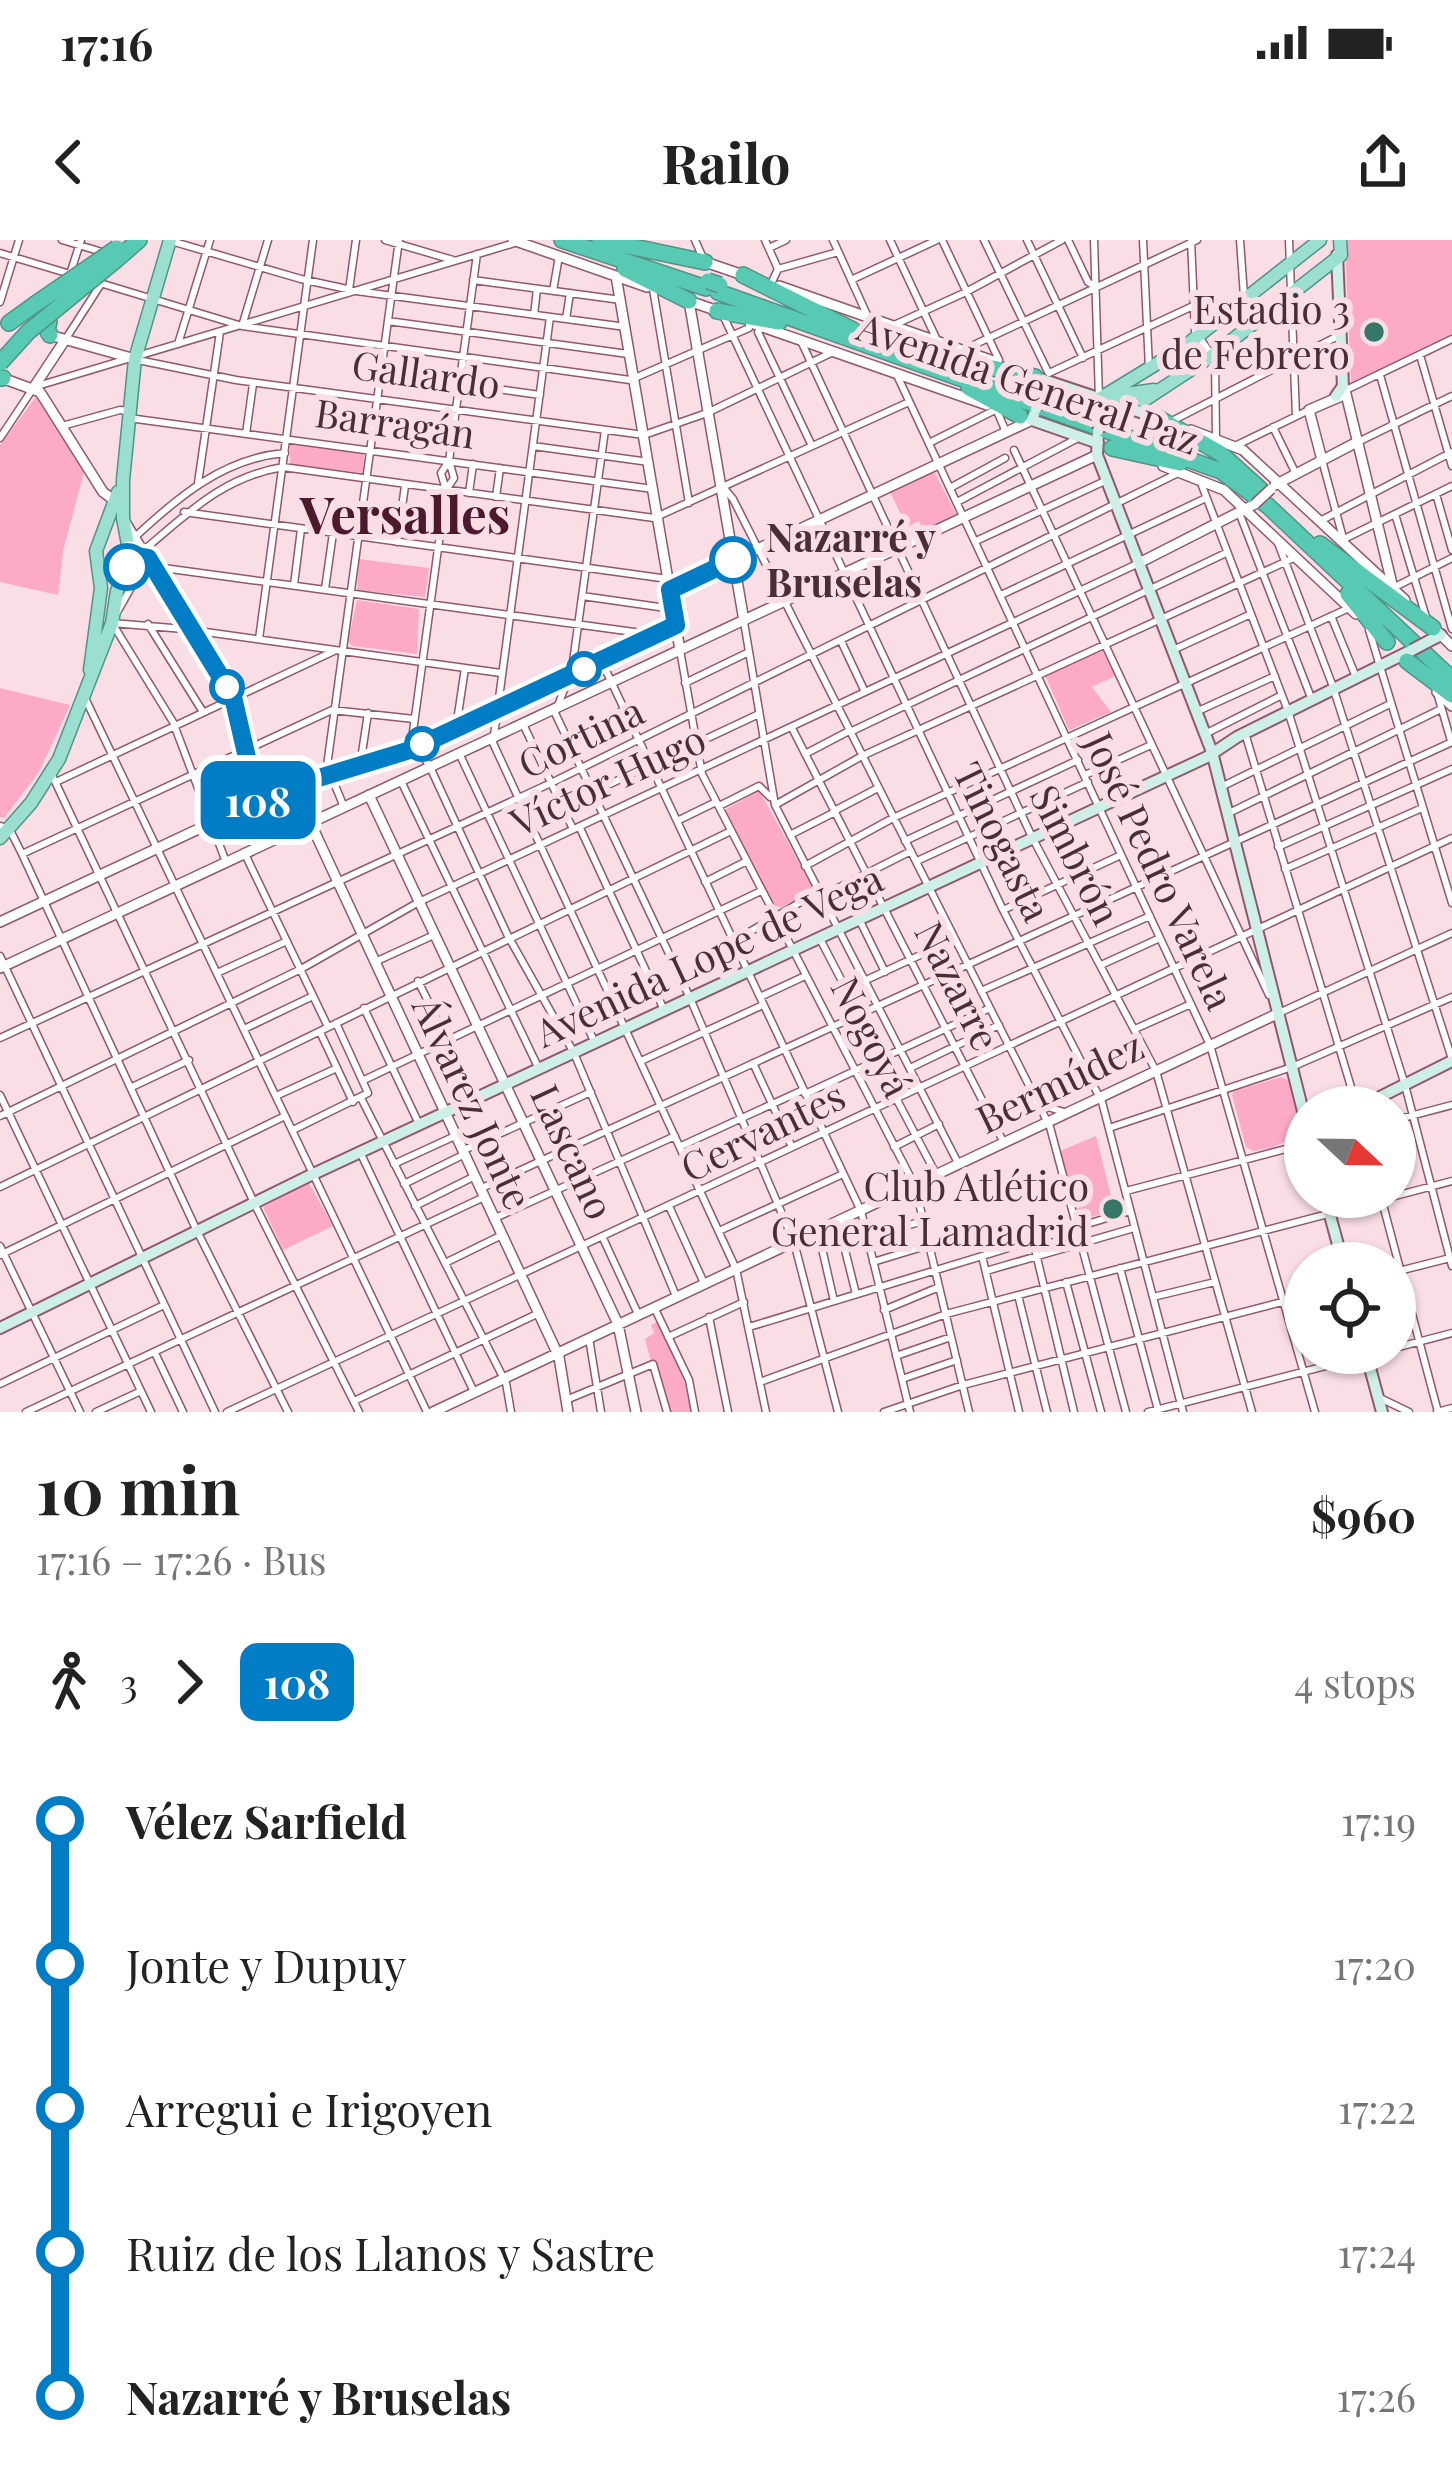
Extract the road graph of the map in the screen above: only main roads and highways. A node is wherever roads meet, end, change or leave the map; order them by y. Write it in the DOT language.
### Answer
graph roads {
  1 [pos="139,240"];
  2 [pos="170,240"];
  3 [pos="590,240"];
  4 [pos="600,240"];
  5 [pos="1320,240"];
  6 [pos="561,245"];
  7 [pos="1339,247"];
  8 [pos="115,254"];
  9 [pos="717,286"];
  10 [pos="693,302"];
  11 [pos="4,322"];
  12 [pos="55,331"];
  13 [pos="861,338"];
  14 [pos="0,348"];
  15 [pos="900,360"];
  16 [pos="1,374"];
  17 [pos="1043,381"];
  18 [pos="1148,399"];
  19 [pos="1104,405"];
  20 [pos="1029,415"];
  21 [pos="1094,440"];
  22 [pos="123,480"];
  23 [pos="1257,497"];
  24 [pos="128,529"];
  25 [pos="103,533"];
  26 [pos="1307,538"];
  27 [pos="98,571"];
  28 [pos="123,575"];
  29 [pos="107,627"];
  30 [pos="1439,630"];
  31 [pos="1388,642"];
  32 [pos="1406,655"];
  33 [pos="1452,670"];
  34 [pos="1452,679"];
  35 [pos="83,692"];
  36 [pos="1445,693"];
  37 [pos="1212,752"];
  38 [pos="2,830"];
  39 [pos="1452,1060"];
  40 [pos="1297,1086"];
  41 [pos="1403,1086"];
  42 [pos="0,1328"];
  43 [pos="1374,1374"];
  44 [pos="1382,1412"];
  1 -- 8 [label="highway"];
  2 -- 22 [label="main road"];
  3 -- 9 [label="highway, Avenida General Paz"];
  4 -- 9 [label="highway"];
  5 -- 18 [label="main road"];
  6 -- 9 [label="highway, Avenida General Paz"];
  6 -- 10 [label="highway"];
  7 -- 7 [label="main road"];
  7 -- 18 [label="main road"];
  8 -- 11 [label="highway, bridge"];
  8 -- 12 [label="highway, bridge"];
  8 -- 14 [label="highway, bridge"];
  8 -- 16 [label="highway, bridge"];
  9 -- 13 [label="highway, Avenida General Paz"];
  9 -- 13 [label="highway"];
  13 -- 15 [label="highway, Avenida General Paz"];
  15 -- 17 [label="highway"];
  15 -- 20 [label="highway"];
  15 -- 23 [label="highway, Avenida General Paz"];
  17 -- 19 [label="main road"];
  17 -- 20 [label="main road, bridge"];
  18 -- 19 [label="main road"];
  18 -- 19 [label="main road"];
  18 -- 23 [label="highway"];
  19 -- 21 [label="main road, bridge"];
  20 -- 21 [label="main road, Avenida General Paz"];
  21 -- 23 [label="highway"];
  21 -- 37 [label="main road"];
  22 -- 24 [label="main road"];
  22 -- 25 [label="main road"];
  23 -- 26 [label="highway, Avenida General Paz"];
  24 -- 25 [label="main road"];
  24 -- 28 [label="main road"];
  25 -- 27 [label="main road"];
  26 -- 30 [label="highway"];
  26 -- 31 [label="highway"];
  26 -- 33 [label="highway, Avenida General Paz"];
  26 -- 34 [label="highway, Avenida General Paz"];
  27 -- 28 [label="main road"];
  27 -- 29 [label="main road"];
  28 -- 29 [label="main road"];
  29 -- 35 [label="main road"];
  30 -- 32 [label="main road, Avenida Lope de Vega, bridge"];
  32 -- 36 [label="highway"];
  32 -- 37 [label="main road, Avenida Lope de Vega"];
  35 -- 38 [label="main road"];
  35 -- 38 [label="main road"];
  37 -- 40 [label="main road"];
  37 -- 42 [label="main road, Avenida Lope de Vega"];
  39 -- 41 [label="main road"];
  43 -- 44 [label="main road"];
}
